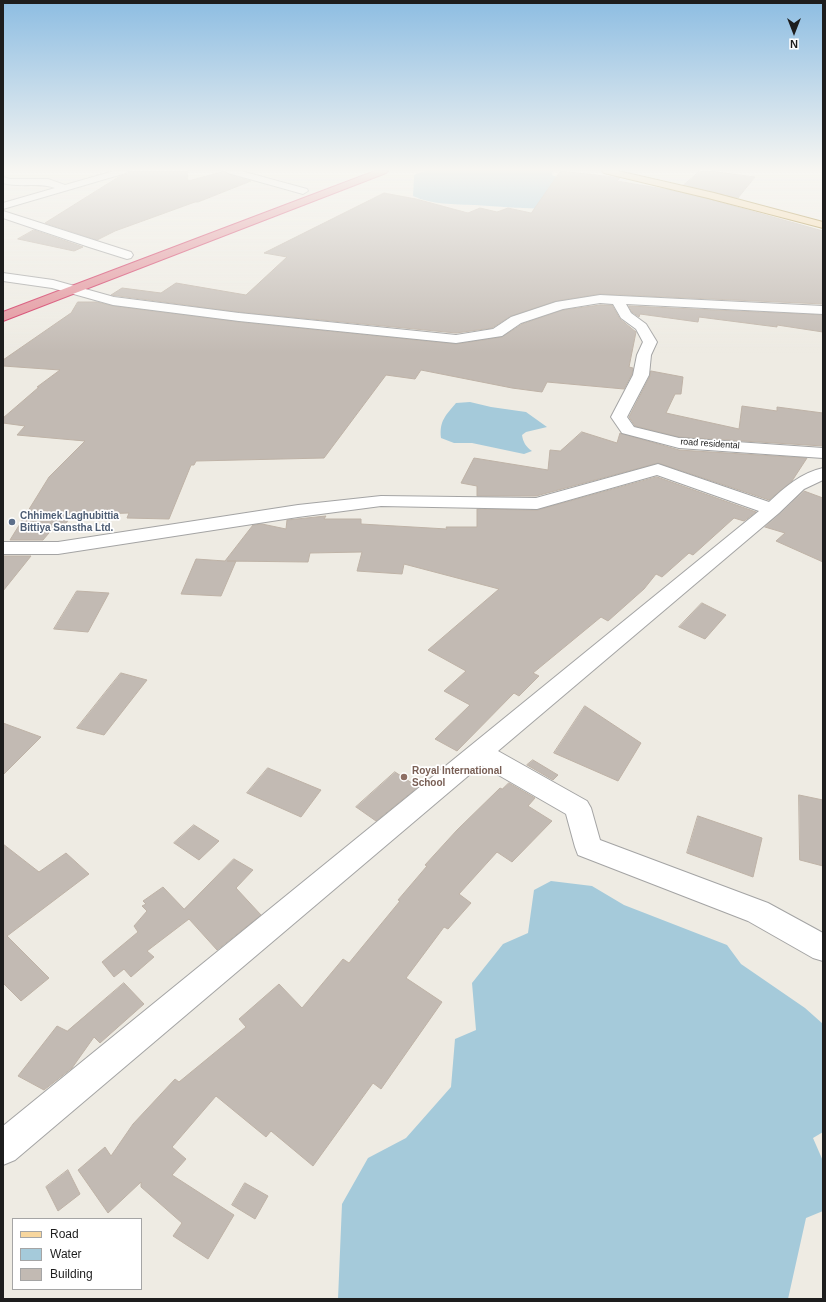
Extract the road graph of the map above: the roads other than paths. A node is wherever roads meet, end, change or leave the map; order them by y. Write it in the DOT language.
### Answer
graph roads {
  1 [pos="55,232"];
  2 [pos="215,232"];
  3 [pos="130,253"];
  4 [pos="112,260"];
  5 [pos="3,277"];
  6 [pos="53,284"];
  7 [pos="71,284"];
  8 [pos="32,292"];
  9 [pos="618,301"];
  10 [pos="823,310"];
  11 [pos="3,316"];
  12 [pos="823,453"];
  13 [pos="823,473"];
  14 [pos="772,509"];
  15 [pos="3,548"];
  16 [pos="479,752"];
  17 [pos="823,948"];
  18 [pos="3,1148"];
  1 -- 3 [label="street"];
  2 -- 7 [label="highway"];
  3 -- 4 [label="highway"];
  5 -- 6 [label="street"];
  6 -- 7 [label="street"];
  6 -- 8 [label="highway"];
  7 -- 9 [label="street"];
  7 -- 11 [label="highway"];
  9 -- 10 [label="street"];
  9 -- 12 [label="street, road residental"];
  13 -- 14 [label="street"];
  14 -- 15 [label="street"];
  14 -- 16 [label="street"];
  16 -- 17 [label="street"];
  16 -- 18 [label="street"];
}
